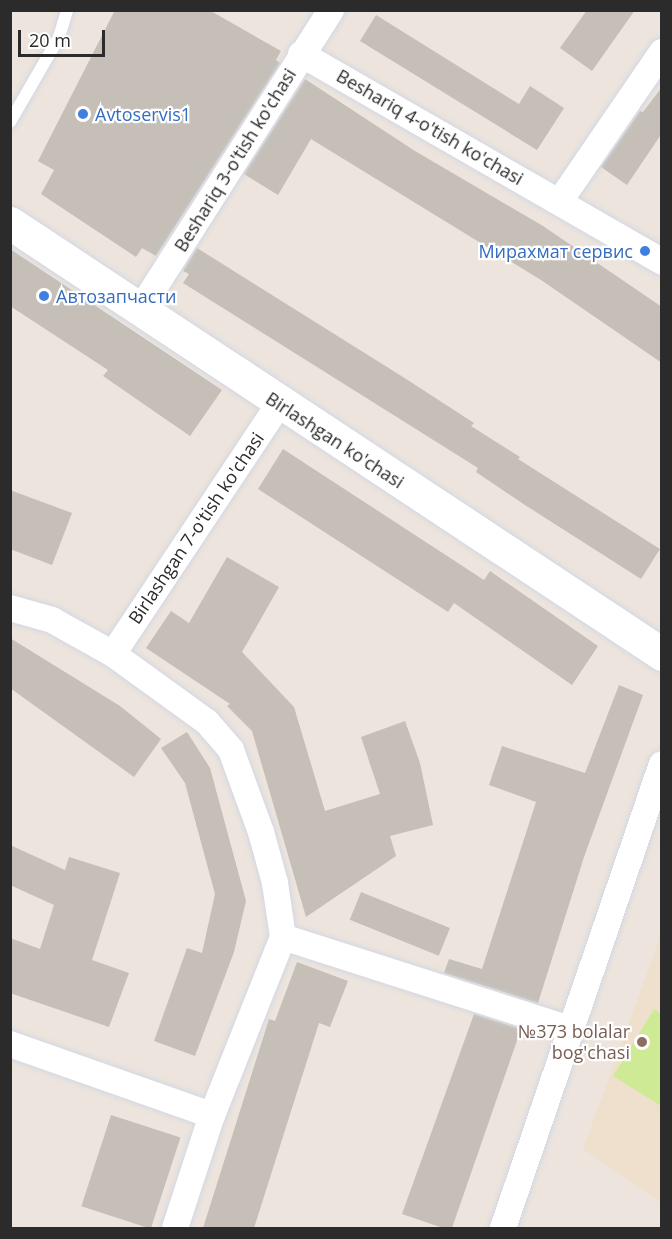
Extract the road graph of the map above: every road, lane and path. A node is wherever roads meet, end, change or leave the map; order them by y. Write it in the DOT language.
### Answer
graph roads {
  1 [pos="67,10"];
  2 [pos="331,10"];
  3 [pos="662,52"];
  4 [pos="301,54"];
  5 [pos="10,122"];
  6 [pos="560,201"];
  7 [pos="10,224"];
  8 [pos="662,262"];
  9 [pos="140,310"];
  10 [pos="280,403"];
  11 [pos="10,608"];
  12 [pos="113,654"];
  13 [pos="662,654"];
  14 [pos="662,764"];
  15 [pos="283,937"];
  16 [pos="573,1030"];
  17 [pos="10,1044"];
  18 [pos="212,1115"];
  19 [pos="175,1228"];
  20 [pos="503,1228"];
  1 -- 5 [label="lane"];
  2 -- 4 [label="street, Beshariq 3-o'tish ko'chasi"];
  3 -- 6 [label="street"];
  4 -- 6 [label="street, Beshariq 4-o'tish ko'chasi"];
  4 -- 9 [label="street, Beshariq 3-o'tish ko'chasi"];
  6 -- 8 [label="street, Beshariq 4-o'tish ko'chasi"];
  7 -- 9 [label="main road, Birlashgan ko'chasi"];
  9 -- 10 [label="main road, Birlashgan ko'chasi"];
  10 -- 12 [label="street, Birlashgan 7-o'tish ko'chasi"];
  10 -- 13 [label="main road, Birlashgan ko'chasi"];
  11 -- 12 [label="street"];
  12 -- 15 [label="street"];
  14 -- 16 [label="street"];
  15 -- 16 [label="street"];
  15 -- 18 [label="street"];
  16 -- 20 [label="street"];
  17 -- 18 [label="street"];
  18 -- 19 [label="street"];
}
